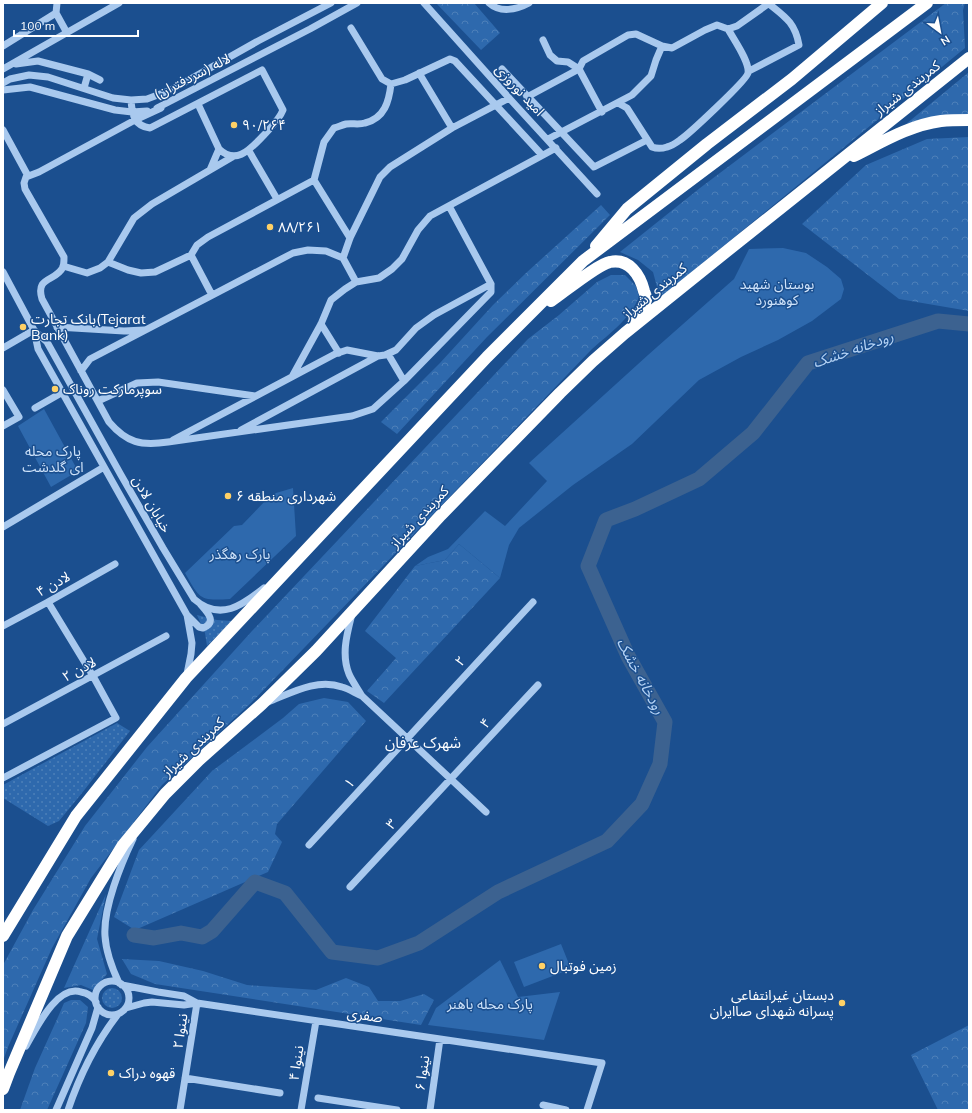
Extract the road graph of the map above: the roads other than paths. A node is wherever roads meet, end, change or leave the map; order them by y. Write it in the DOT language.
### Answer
graph roads {
  1 [pos="57,3"];
  2 [pos="119,3"];
  3 [pos="331,3"];
  4 [pos="356,3"];
  5 [pos="424,3"];
  6 [pos="489,3"];
  7 [pos="768,3"];
  8 [pos="882,3"];
  9 [pos="927,3"];
  10 [pos="527,4"];
  11 [pos="56,13"];
  12 [pos="351,28"];
  13 [pos="728,29"];
  14 [pos="67,33"];
  15 [pos="543,40"];
  16 [pos="258,41"];
  17 [pos="3,46"];
  18 [pos="662,46"];
  19 [pos="265,52"];
  20 [pos="969,58"];
  21 [pos="12,64"];
  22 [pos="3,69"];
  23 [pos="502,69"];
  24 [pos="579,69"];
  25 [pos="749,71"];
  26 [pos="419,73"];
  27 [pos="88,74"];
  28 [pos="100,80"];
  29 [pos="3,83"];
  30 [pos="391,84"];
  31 [pos="84,88"];
  32 [pos="3,90"];
  33 [pos="527,97"];
  34 [pos="509,98"];
  35 [pos="131,100"];
  36 [pos="618,103"];
  37 [pos="198,104"];
  38 [pos="496,106"];
  39 [pos="160,108"];
  40 [pos="132,112"];
  41 [pos="602,112"];
  42 [pos="135,120"];
  43 [pos="969,120"];
  44 [pos="452,128"];
  45 [pos="3,130"];
  46 [pos="562,133"];
  47 [pos="3,135"];
  48 [pos="548,140"];
  49 [pos="647,140"];
  50 [pos="556,148"];
  51 [pos="219,149"];
  52 [pos="248,151"];
  53 [pos="542,155"];
  54 [pos="234,156"];
  55 [pos="833,166"];
  56 [pos="210,170"];
  57 [pos="27,176"];
  58 [pos="314,180"];
  59 [pos="597,194"];
  60 [pos="277,199"];
  61 [pos="449,206"];
  62 [pos="350,238"];
  63 [pos="191,255"];
  64 [pos="343,258"];
  65 [pos="583,261"];
  66 [pos="108,262"];
  67 [pos="63,266"];
  68 [pos="3,272"];
  69 [pos="356,282"];
  70 [pos="491,284"];
  71 [pos="212,295"];
  72 [pos="321,324"];
  73 [pos="519,325"];
  74 [pos="57,327"];
  75 [pos="34,330"];
  76 [pos="146,330"];
  77 [pos="625,334"];
  78 [pos="3,348"];
  79 [pos="339,353"];
  80 [pos="388,354"];
  81 [pos="378,356"];
  82 [pos="81,371"];
  83 [pos="293,376"];
  84 [pos="404,381"];
  85 [pos="3,390"];
  86 [pos="63,392"];
  87 [pos="255,396"];
  88 [pos="98,401"];
  89 [pos="35,408"];
  90 [pos="3,426"];
  91 [pos="235,433"];
  92 [pos="168,442"];
  93 [pos="104,467"];
  94 [pos="3,527"];
  95 [pos="115,564"];
  96 [pos="286,571"];
  97 [pos="48,602"];
  98 [pos="533,602"];
  99 [pos="200,605"];
  100 [pos="353,612"];
  101 [pos="187,615"];
  102 [pos="3,626"];
  103 [pos="166,636"];
  104 [pos="93,676"];
  105 [pos="186,678"];
  106 [pos="538,685"];
  107 [pos="362,696"];
  108 [pos="262,704"];
  109 [pos="3,724"];
  110 [pos="407,738"];
  111 [pos="3,778"];
  112 [pos="450,779"];
  113 [pos="486,812"];
  114 [pos="141,822"];
  115 [pos="309,845"];
  116 [pos="350,886"];
  117 [pos="3,936"];
  118 [pos="121,984"];
  119 [pos="197,1003"];
  120 [pos="97,1005"];
  121 [pos="126,1008"];
  122 [pos="118,1014"];
  123 [pos="316,1021"];
  124 [pos="440,1039"];
  125 [pos="8,1073"];
  126 [pos="185,1078"];
  127 [pos="3,1089"];
  128 [pos="280,1093"];
  129 [pos="318,1098"];
  130 [pos="543,1105"];
  131 [pos="56,1110"];
  132 [pos="68,1110"];
  133 [pos="180,1110"];
  134 [pos="302,1110"];
  135 [pos="397,1110"];
  136 [pos="430,1110"];
  137 [pos="566,1110"];
  138 [pos="586,1110"];
  1 -- 11 [label="street"];
  2 -- 14 [label="street"];
  3 -- 16 [label="street, لاله (سردفتران)"];
  4 -- 19 [label="street, لاله (سردفتران)"];
  5 -- 34 [label="street, امید نوروزی"];
  6 -- 10 [label="street"];
  7 -- 13 [label="street"];
  7 -- 25 [label="street"];
  8 -- 65 [label="highway"];
  9 -- 65 [label="highway"];
  11 -- 14 [label="street"];
  11 -- 17 [label="street"];
  12 -- 30 [label="street"];
  13 -- 18 [label="street"];
  13 -- 25 [label="street"];
  14 -- 21 [label="street"];
  15 -- 24 [label="street"];
  16 -- 19 [label="street"];
  16 -- 35 [label="street, لاله (سردفتران)"];
  18 -- 24 [label="street"];
  18 -- 36 [label="street"];
  19 -- 39 [label="street, لاله (سردفتران)"];
  20 -- 55 [label="highway, کمربندی شیراز"];
  21 -- 22 [label="street"];
  21 -- 27 [label="street"];
  23 -- 33 [label="street"];
  24 -- 33 [label="street"];
  24 -- 41 [label="street"];
  25 -- 49 [label="street"];
  26 -- 30 [label="street"];
  26 -- 38 [label="street"];
  26 -- 44 [label="street"];
  27 -- 28 [label="street"];
  27 -- 31 [label="street"];
  29 -- 31 [label="street, لاله (سردفتران)"];
  30 -- 58 [label="street"];
  31 -- 35 [label="street, لاله (سردفتران)"];
  32 -- 40 [label="street, لاله (سردفتران)"];
  33 -- 46 [label="street"];
  34 -- 38 [label="street"];
  34 -- 48 [label="street, امید نوروزی"];
  35 -- 40 [label="street"];
  36 -- 41 [label="street"];
  36 -- 49 [label="street"];
  37 -- 42 [label="street"];
  37 -- 51 [label="street"];
  37 -- 52 [label="street"];
  38 -- 44 [label="street"];
  38 -- 53 [label="street"];
  39 -- 40 [label="street, لاله (سردفتران)"];
  39 -- 42 [label="street"];
  40 -- 42 [label="street"];
  41 -- 46 [label="street"];
  42 -- 57 [label="street"];
  43 -- 55 [label="highway"];
  44 -- 62 [label="street"];
  45 -- 57 [label="street"];
  46 -- 48 [label="street"];
  46 -- 49 [label="street"];
  47 -- 57 [label="street"];
  48 -- 50 [label="street, امید نوروزی"];
  50 -- 53 [label="street"];
  50 -- 59 [label="street, امید نوروزی"];
  51 -- 54 [label="street"];
  51 -- 56 [label="street"];
  52 -- 54 [label="street"];
  52 -- 60 [label="street"];
  53 -- 61 [label="street"];
  54 -- 56 [label="street"];
  55 -- 77 [label="highway, کمربندی شیراز"];
  56 -- 66 [label="street"];
  57 -- 67 [label="street"];
  58 -- 60 [label="street"];
  58 -- 62 [label="street"];
  60 -- 63 [label="street"];
  61 -- 69 [label="street"];
  61 -- 70 [label="street"];
  62 -- 64 [label="street"];
  63 -- 66 [label="street"];
  63 -- 71 [label="street"];
  64 -- 69 [label="street"];
  64 -- 71 [label="street"];
  65 -- 73 [label="highway"];
  66 -- 67 [label="street"];
  67 -- 74 [label="street"];
  68 -- 75 [label="street, خیابان لادن"];
  69 -- 72 [label="street"];
  70 -- 80 [label="street"];
  70 -- 84 [label="street"];
  71 -- 76 [label="street"];
  72 -- 79 [label="street"];
  72 -- 83 [label="street"];
  73 -- 77 [label="highway"];
  73 -- 96 [label="highway"];
  74 -- 76 [label="street"];
  74 -- 82 [label="street"];
  75 -- 78 [label="street"];
  75 -- 86 [label="street, خیابان لادن"];
  75 -- 99 [label="street, خیابان لادن"];
  76 -- 82 [label="street"];
  77 -- 100 [label="highway, کمربندی شیراز"];
  79 -- 81 [label="street"];
  79 -- 83 [label="street"];
  80 -- 81 [label="street"];
  80 -- 84 [label="street"];
  81 -- 91 [label="street"];
  82 -- 88 [label="street"];
  83 -- 87 [label="street"];
  84 -- 91 [label="street"];
  85 -- 90 [label="street"];
  86 -- 89 [label="street"];
  86 -- 93 [label="street, خیابان لادن"];
  87 -- 88 [label="street"];
  87 -- 92 [label="street"];
  88 -- 92 [label="street"];
  91 -- 92 [label="street"];
  93 -- 94 [label="street"];
  93 -- 101 [label="street, خیابان لادن"];
  95 -- 97 [label="street, ۴ لادن"];
  96 -- 99 [label="street"];
  96 -- 105 [label="highway"];
  97 -- 102 [label="street, ۴ لادن"];
  97 -- 104 [label="street"];
  98 -- 110 [label="street, ۲"];
  99 -- 101 [label="street, خیابان لادن"];
  100 -- 107 [label="street"];
  100 -- 108 [label="highway, کمربندی شیراز"];
  101 -- 105 [label="street, خیابان لادن"];
  103 -- 104 [label="street, ۲ لادن"];
  104 -- 109 [label="street, ۲ لادن"];
  104 -- 111 [label="street"];
  105 -- 117 [label="highway"];
  106 -- 112 [label="street, ۴"];
  107 -- 108 [label="street"];
  107 -- 110 [label="street"];
  108 -- 114 [label="highway, کمربندی شیراز"];
  110 -- 112 [label="street"];
  110 -- 115 [label="street, ۱"];
  112 -- 113 [label="street"];
  112 -- 116 [label="street, ۳"];
  114 -- 118 [label="street"];
  114 -- 125 [label="highway, کمربندی شیراز"];
  118 -- 119 [label="street"];
  118 -- 120 [label="street"];
  118 -- 121 [label="street"];
  119 -- 121 [label="street, صفری"];
  119 -- 123 [label="street, صفری"];
  119 -- 126 [label="street, ۲ نینوا"];
  120 -- 122 [label="street"];
  120 -- 125 [label="street"];
  120 -- 131 [label="street"];
  121 -- 122 [label="street"];
  122 -- 132 [label="street"];
  123 -- 124 [label="street, صفری"];
  123 -- 134 [label="street, ۴ نینوا"];
  124 -- 136 [label="street, ۶ نینوا"];
  124 -- 138 [label="street, صفری"];
  125 -- 127 [label="highway, کمربندی شیراز"];
  126 -- 128 [label="street"];
  126 -- 133 [label="street, ۲ نینوا"];
  129 -- 135 [label="street"];
  130 -- 137 [label="street"];
}
